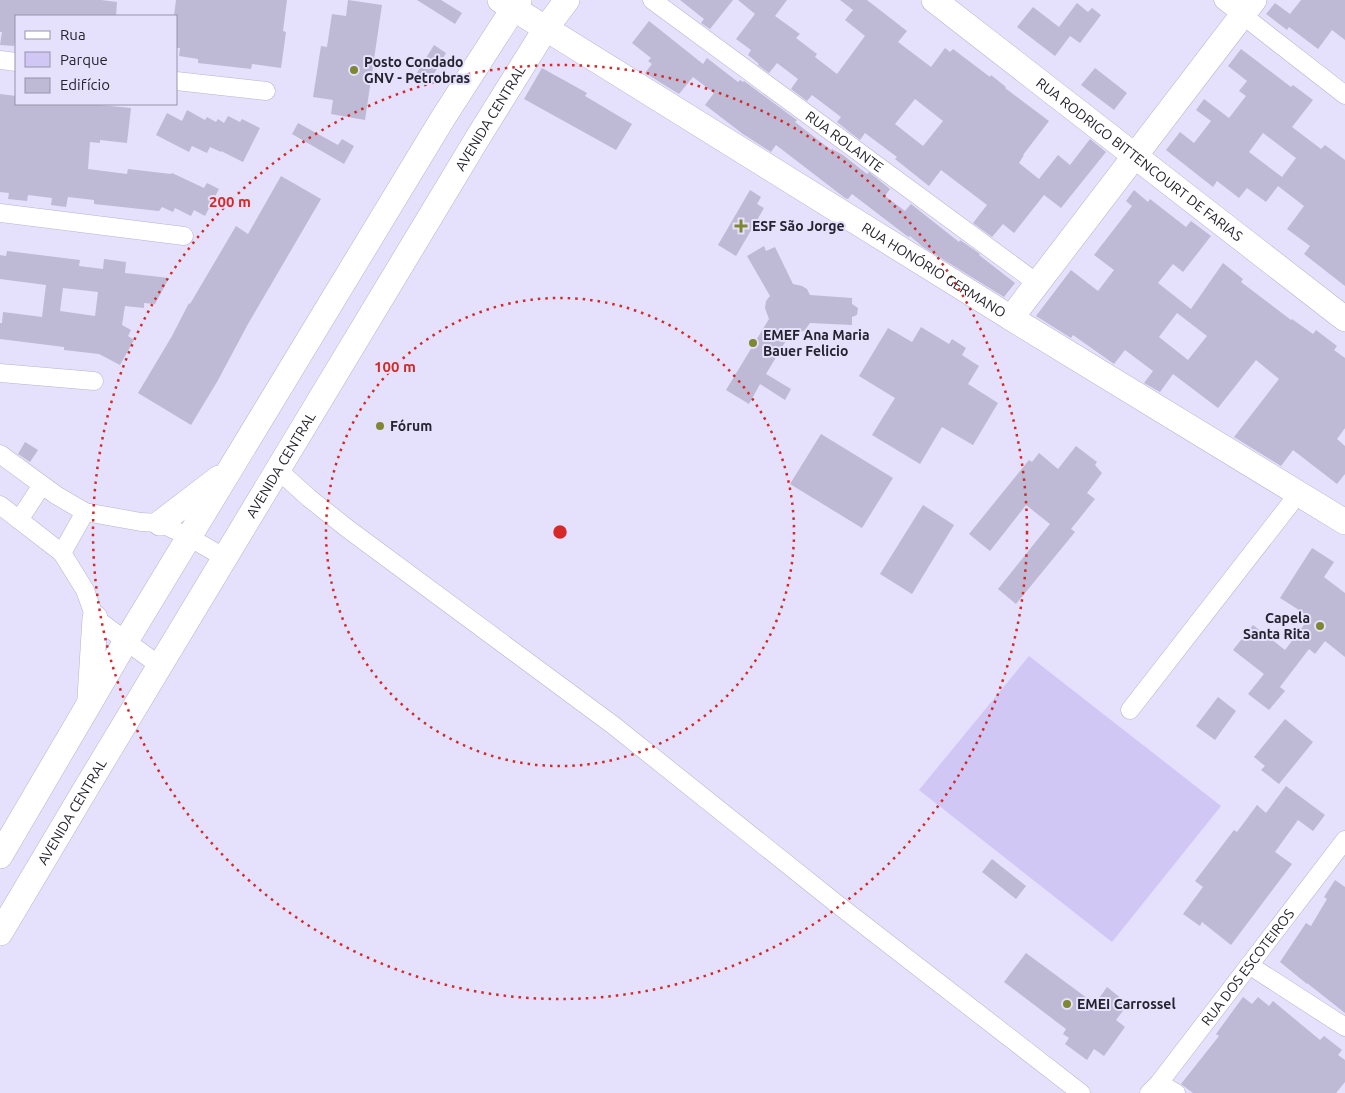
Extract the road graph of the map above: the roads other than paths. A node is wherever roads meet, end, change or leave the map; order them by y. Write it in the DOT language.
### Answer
graph roads {
  1 [pos="567,0"];
  2 [pos="652,0"];
  3 [pos="934,0"];
  4 [pos="1222,0"];
  5 [pos="510,3"];
  6 [pos="1248,8"];
  7 [pos="546,28"];
  8 [pos="0,60"];
  9 [pos="15,62"];
  10 [pos="178,81"];
  11 [pos="266,91"];
  12 [pos="1345,95"];
  13 [pos="1135,156"];
  14 [pos="0,213"];
  15 [pos="184,236"];
  16 [pos="1037,283"];
  17 [pos="1011,318"];
  18 [pos="1345,319"];
  19 [pos="0,373"];
  20 [pos="94,381"];
  21 [pos="258,423"];
  22 [pos="292,445"];
  23 [pos="0,455"];
  24 [pos="277,469"];
  25 [pos="229,471"];
  26 [pos="42,485"];
  27 [pos="1298,494"];
  28 [pos="0,505"];
  29 [pos="85,512"];
  30 [pos="19,520"];
  31 [pos="1345,522"];
  32 [pos="160,523"];
  33 [pos="189,537"];
  34 [pos="62,552"];
  35 [pos="225,558"];
  36 [pos="95,618"];
  37 [pos="126,641"];
  38 [pos="160,666"];
  39 [pos="89,706"];
  40 [pos="1130,710"];
  41 [pos="1342,851"];
  42 [pos="0,856"];
  43 [pos="0,933"];
  44 [pos="1249,965"];
  45 [pos="1345,1027"];
  46 [pos="1154,1088"];
  47 [pos="1081,1093"];
  48 [pos="1176,1093"];
  1 -- 7 [label="main road, AVENIDA CENTRAL"];
  2 -- 16 [label="street, RUA ROLANTE"];
  3 -- 13 [label="main road, RUA RODRIGO BITTENCOURT DE FARIAS"];
  4 -- 6 [label="street"];
  5 -- 7 [label="main road, RUA HONÓRIO GERMANO"];
  5 -- 21 [label="main road"];
  6 -- 12 [label="street"];
  6 -- 13 [label="main road"];
  7 -- 17 [label="main road, RUA HONÓRIO GERMANO"];
  7 -- 22 [label="main road, AVENIDA CENTRAL"];
  8 -- 9 [label="street"];
  10 -- 11 [label="street"];
  13 -- 16 [label="main road"];
  13 -- 18 [label="main road, RUA RODRIGO BITTENCOURT DE FARIAS"];
  14 -- 15 [label="street"];
  16 -- 17 [label="main road"];
  17 -- 27 [label="main road, RUA HONÓRIO GERMANO"];
  19 -- 20 [label="street"];
  21 -- 22 [label="main road"];
  21 -- 25 [label="main road"];
  22 -- 24 [label="main road, AVENIDA CENTRAL"];
  23 -- 26 [label="street"];
  24 -- 35 [label="main road, AVENIDA CENTRAL"];
  24 -- 47 [label="street"];
  25 -- 32 [label="main road"];
  25 -- 33 [label="main road"];
  26 -- 29 [label="street"];
  26 -- 30 [label="street"];
  27 -- 31 [label="main road, RUA HONÓRIO GERMANO"];
  27 -- 40 [label="street"];
  28 -- 30 [label="street"];
  29 -- 32 [label="street"];
  29 -- 34 [label="street"];
  30 -- 34 [label="street"];
  32 -- 33 [label="street"];
  33 -- 35 [label="street"];
  33 -- 37 [label="main road"];
  34 -- 36 [label="street"];
  35 -- 38 [label="main road, AVENIDA CENTRAL"];
  36 -- 37 [label="street"];
  36 -- 39 [label="main road"];
  37 -- 38 [label="street"];
  37 -- 39 [label="main road"];
  38 -- 43 [label="main road, AVENIDA CENTRAL"];
  39 -- 42 [label="main road"];
  41 -- 44 [label="street, RUA DOS ESCOTEIROS"];
  44 -- 45 [label="street"];
  44 -- 46 [label="street, RUA DOS ESCOTEIROS"];
  46 -- 48 [label="street"];
}
